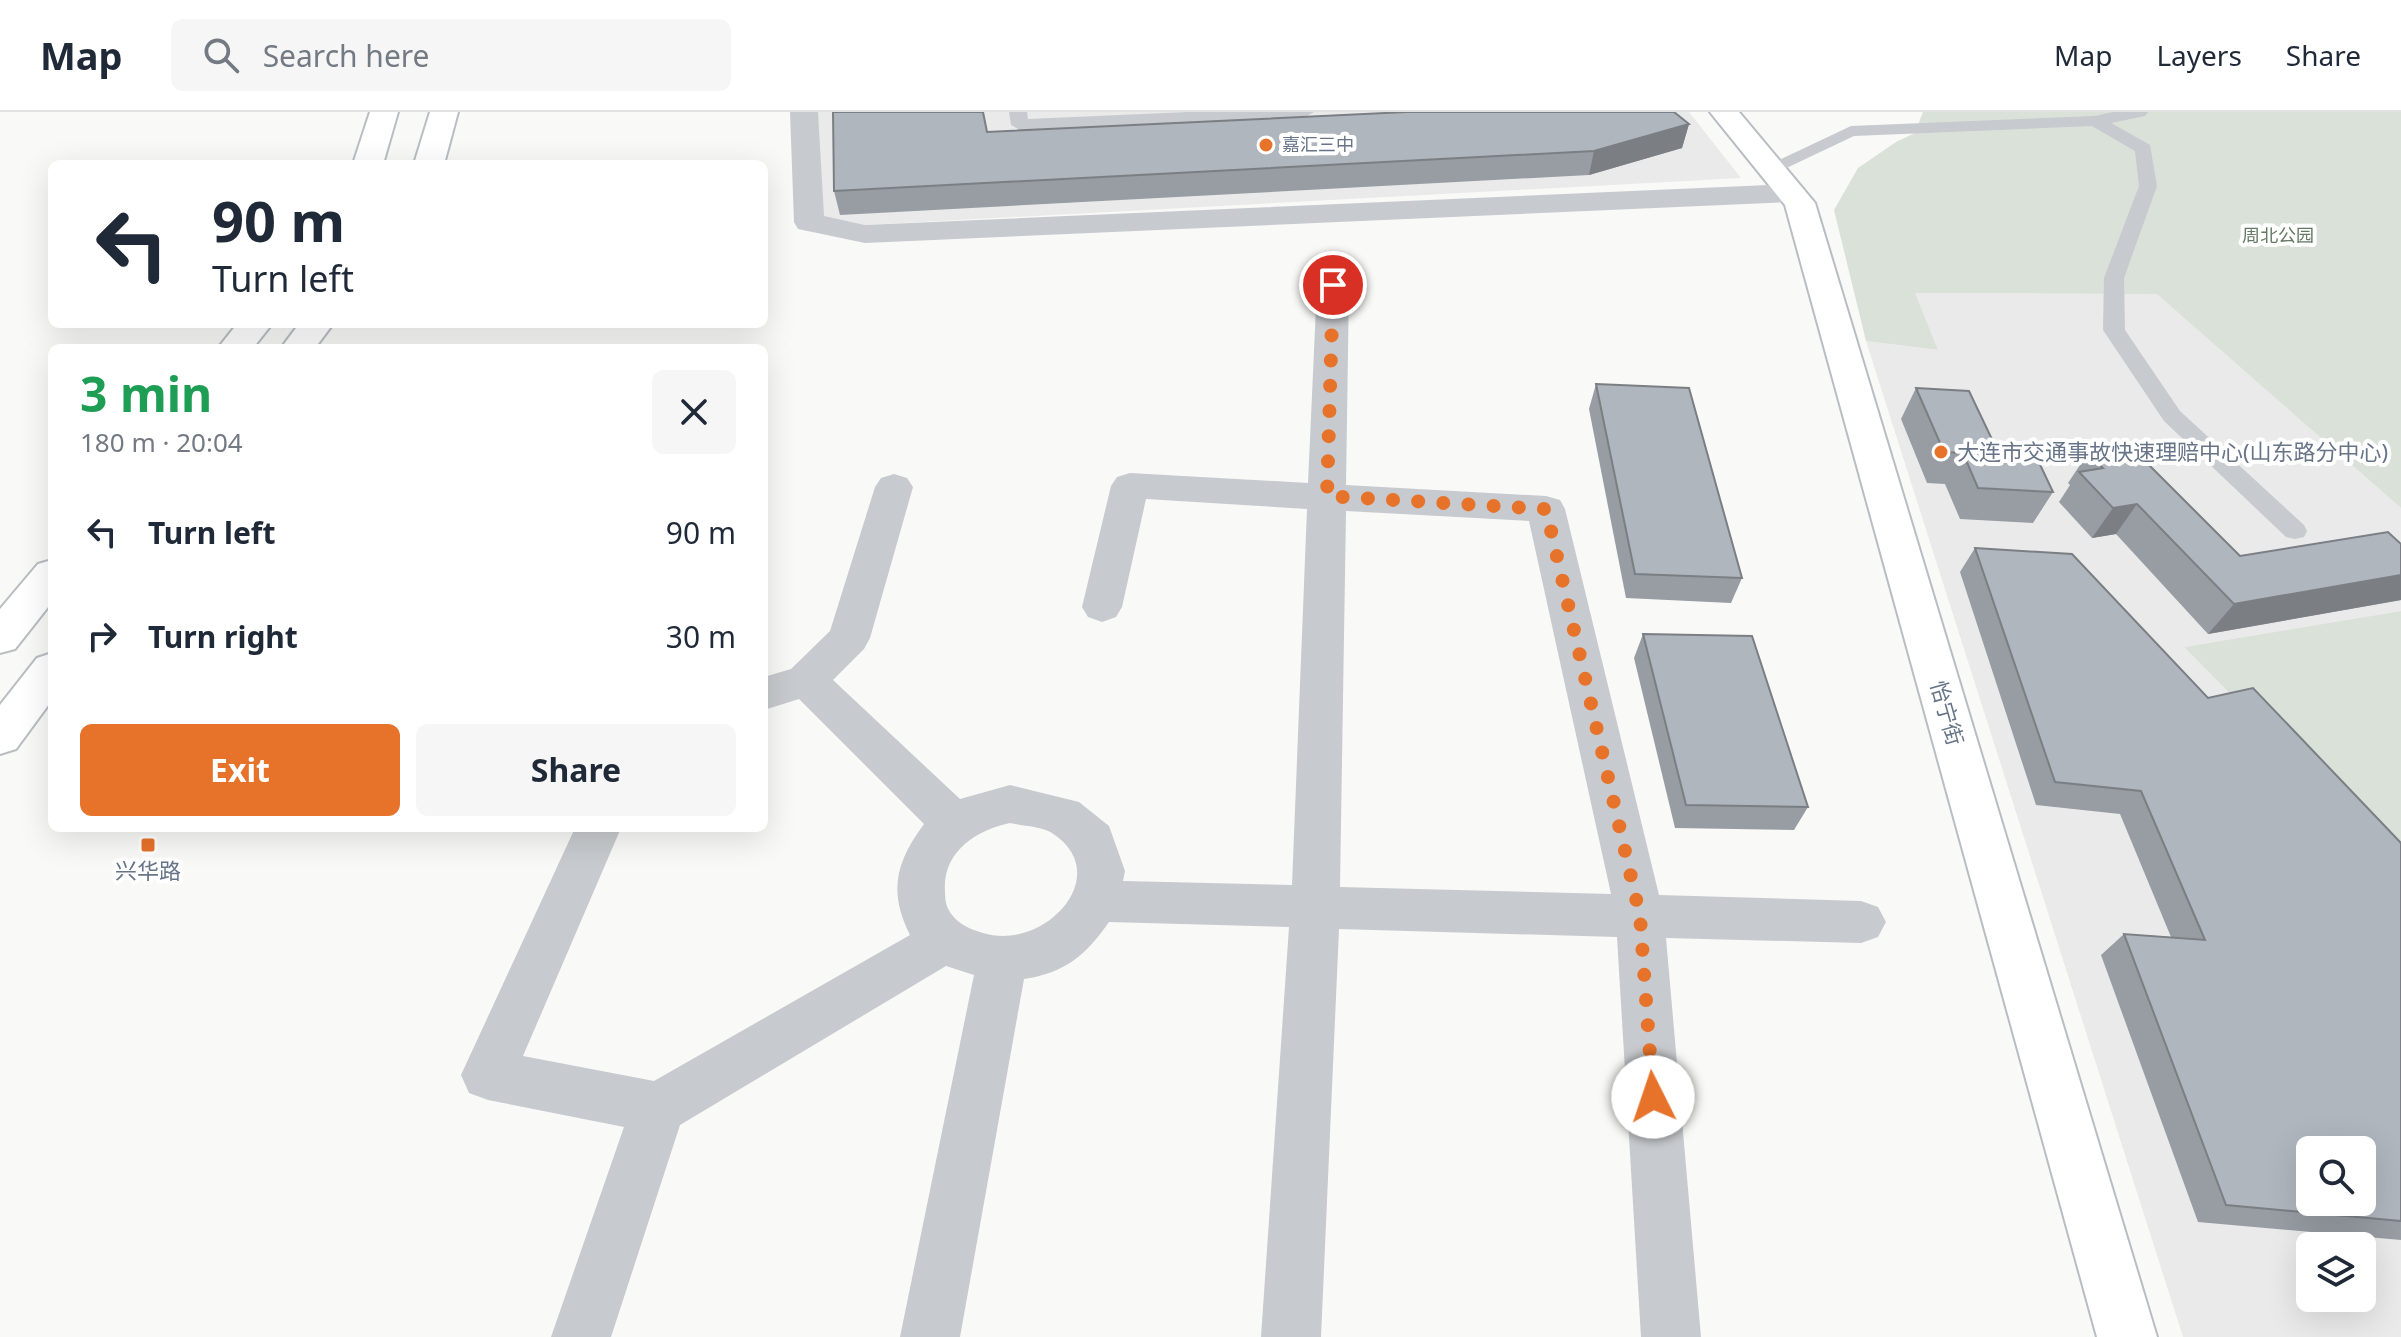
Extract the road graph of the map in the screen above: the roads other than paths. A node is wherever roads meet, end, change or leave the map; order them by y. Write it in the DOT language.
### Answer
graph roads {
  1 [pos="384,112"];
  2 [pos="444,112"];
  3 [pos="804,112"];
  4 [pos="1018,112"];
  5 [pos="1305,112"];
  6 [pos="1724,112"];
  7 [pos="1876,112"];
  8 [pos="2139,112"];
  9 [pos="2095,121"];
  10 [pos="1851,131"];
  11 [pos="369,160"];
  12 [pos="430,160"];
  13 [pos="1781,181"];
  14 [pos="1333,285"];
  15 [pos="252,328"];
  16 [pos="238,344"];
  17 [pos="894,487"];
  18 [pos="1327,496"];
  19 [pos="2295,531"];
  20 [pos="48,579"];
  21 [pos="1102,607"];
  22 [pos="0,638"];
  23 [pos="48,674"];
  24 [pos="806,680"];
  25 [pos="768,693"];
  26 [pos="0,737"];
  27 [pos="955,824"];
  28 [pos="596,832"];
  29 [pos="1098,901"];
  30 [pos="1315,908"];
  31 [pos="1640,916"];
  32 [pos="1861,922"];
  33 [pos="944,941"];
  34 [pos="1002,960"];
  35 [pos="658,1108"];
  36 [pos="581,1337"];
  37 [pos="930,1337"];
  38 [pos="1291,1337"];
  39 [pos="1671,1337"];
  40 [pos="2127,1337"];
  1 -- 11 [label="street"];
  2 -- 12 [label="street"];
  3 -- 13 [label="street"];
  4 -- 5 [label="lane"];
  6 -- 13 [label="street, 怡宁街"];
  7 -- 10 [label="lane"];
  8 -- 9 [label="lane"];
  9 -- 10 [label="lane"];
  9 -- 19 [label="lane"];
  10 -- 13 [label="lane"];
  13 -- 40 [label="street, 怡宁街"];
  14 -- 18 [label="street"];
  15 -- 16 [label="street"];
  17 -- 24 [label="street"];
  18 -- 21 [label="street"];
  18 -- 30 [label="street"];
  18 -- 31 [label="street"];
  20 -- 22 [label="street"];
  23 -- 26 [label="street"];
  24 -- 25 [label="street"];
  24 -- 27 [label="street"];
  27 -- 29 [label="street"];
  27 -- 33 [label="street"];
  28 -- 35 [label="street"];
  29 -- 30 [label="street"];
  29 -- 34 [label="street"];
  30 -- 31 [label="street"];
  30 -- 38 [label="street"];
  31 -- 32 [label="street"];
  31 -- 39 [label="street"];
  33 -- 34 [label="street"];
  33 -- 35 [label="street"];
  34 -- 37 [label="street"];
  35 -- 36 [label="street"];
}
